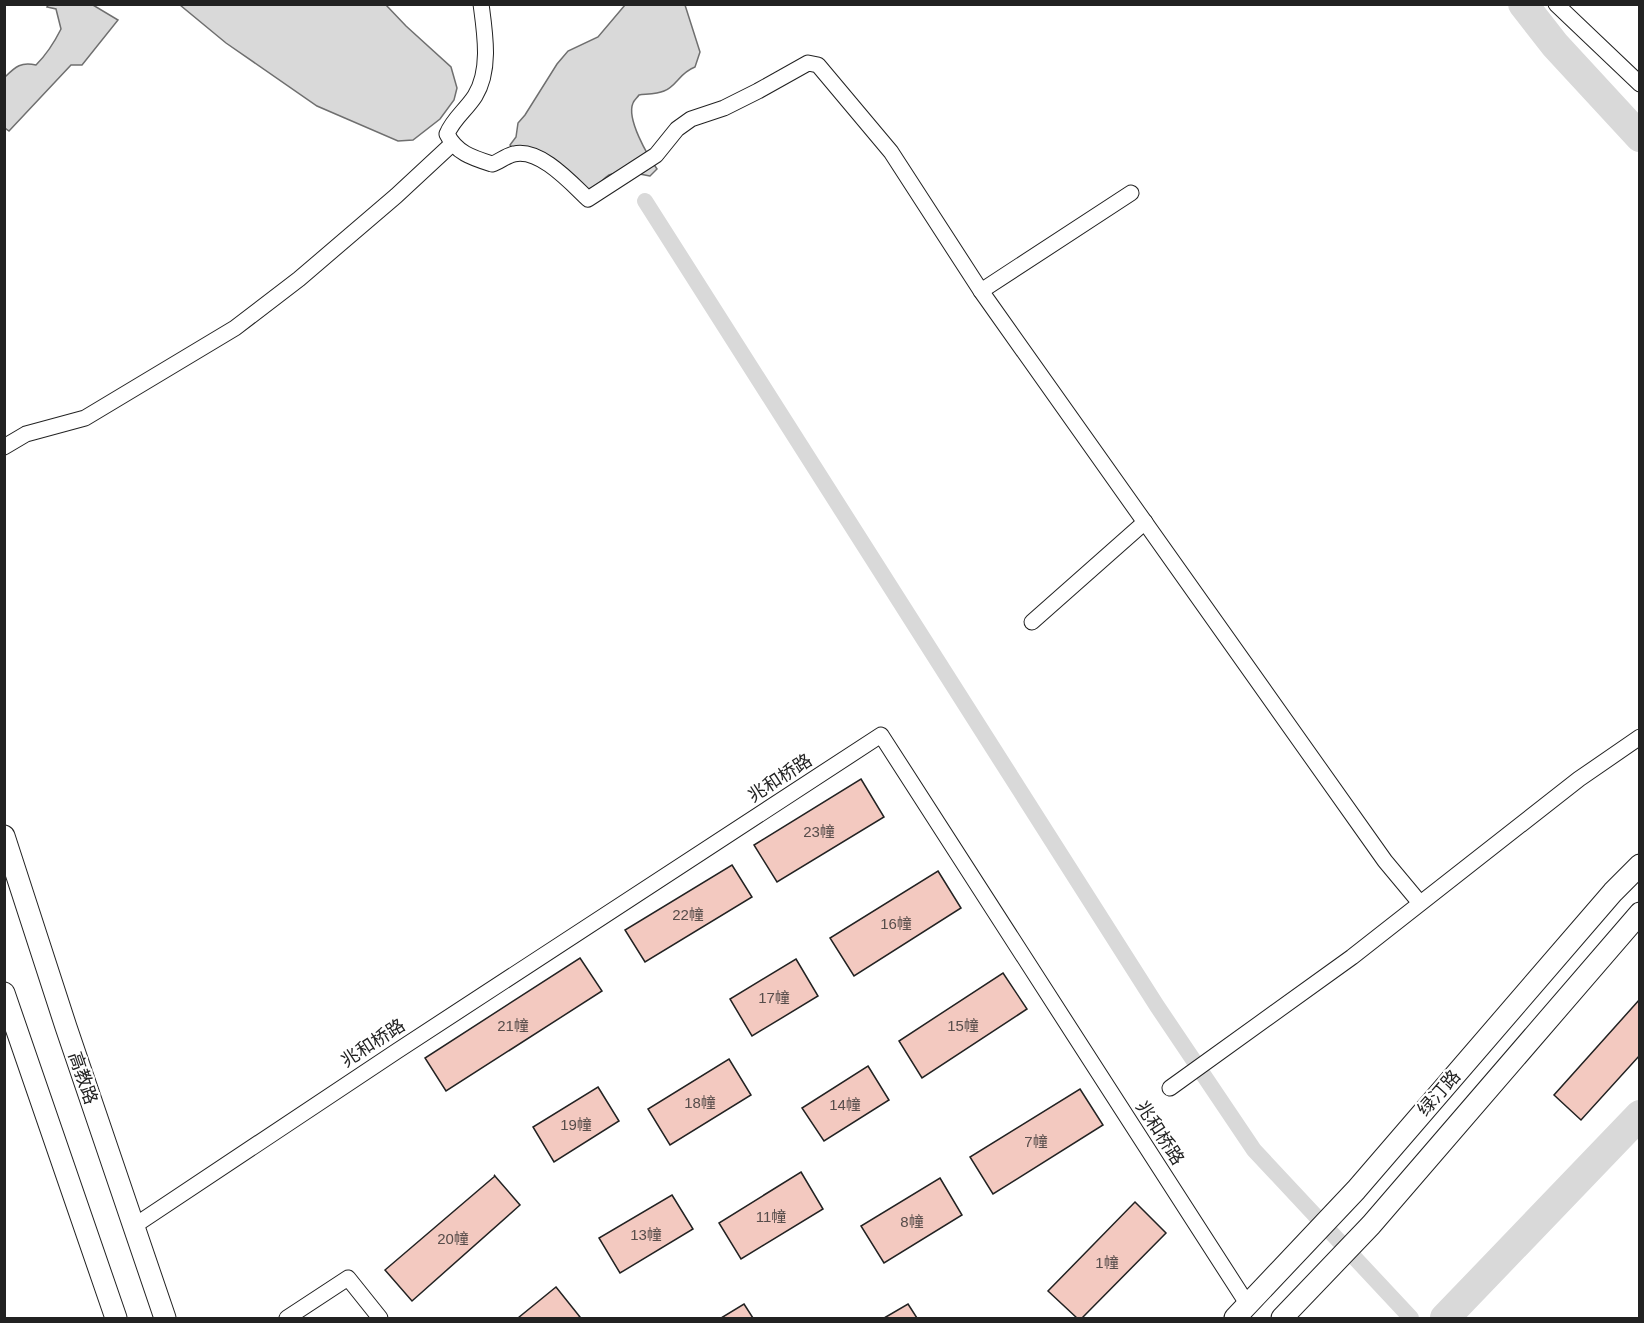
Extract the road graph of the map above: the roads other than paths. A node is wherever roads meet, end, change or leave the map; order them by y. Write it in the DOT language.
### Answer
graph roads {
  1 [pos="481,4"];
  2 [pos="1556,4"];
  3 [pos="1640,84"];
  4 [pos="452,144"];
  5 [pos="1131,193"];
  6 [pos="981,291"];
  7 [pos="4,447"];
  8 [pos="1145,522"];
  9 [pos="1032,622"];
  10 [pos="1640,737"];
  11 [pos="4,837"];
  12 [pos="1640,865"];
  13 [pos="1420,903"];
  14 [pos="1640,913"];
  15 [pos="4,993"];
  16 [pos="1170,1088"];
  17 [pos="134,1226"];
  18 [pos="1241,1312"];
  19 [pos="116,1318"];
  20 [pos="165,1318"];
  21 [pos="287,1318"];
  22 [pos="380,1318"];
  23 [pos="1282,1318"];
  1 -- 4 [label="street"];
  2 -- 3 [label="street"];
  4 -- 6 [label="street"];
  4 -- 7 [label="street"];
  5 -- 6 [label="street"];
  6 -- 8 [label="street"];
  8 -- 9 [label="street"];
  8 -- 13 [label="street"];
  10 -- 13 [label="street"];
  11 -- 17 [label="main road, 高教路"];
  12 -- 18 [label="main road, 绿汀路"];
  13 -- 16 [label="street"];
  14 -- 23 [label="main road, 绿汀路"];
  15 -- 19 [label="main road"];
  17 -- 18 [label="street, 兆和桥路"];
  17 -- 20 [label="main road, 高教路"];
  21 -- 22 [label="street"];
}
